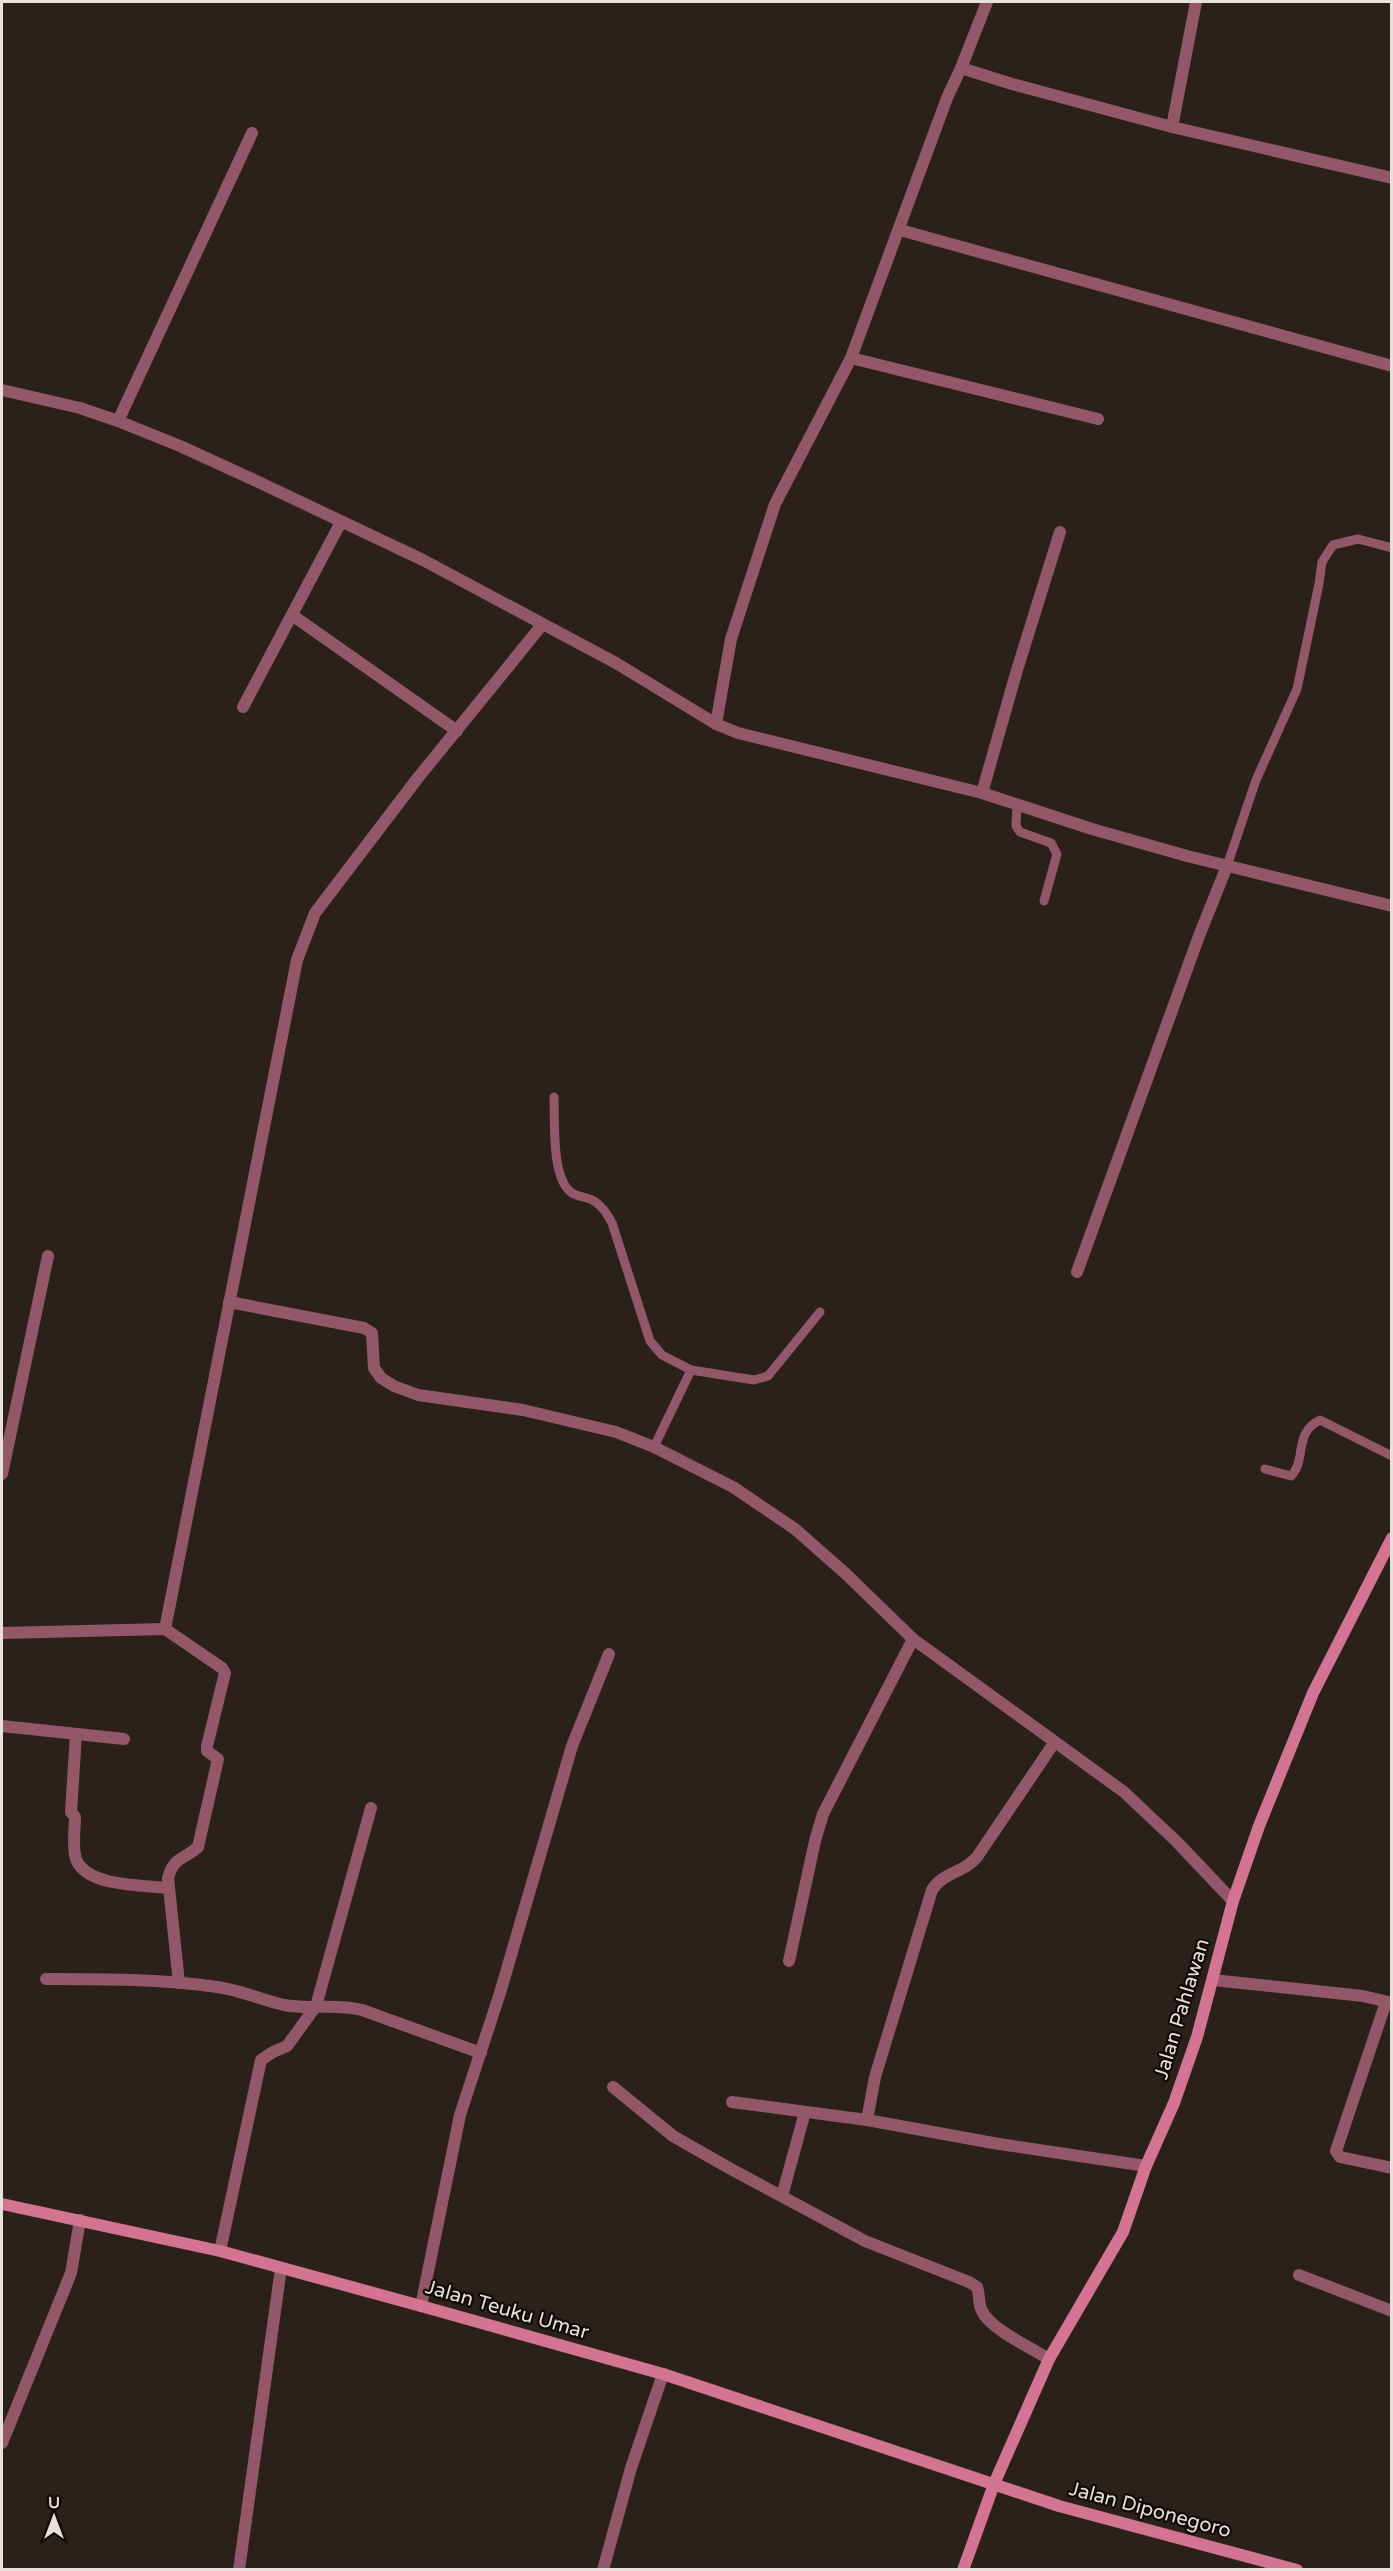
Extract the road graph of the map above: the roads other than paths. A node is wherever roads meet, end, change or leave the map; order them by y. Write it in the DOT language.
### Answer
graph roads {
  1 [pos="987,2"];
  2 [pos="1196,2"];
  3 [pos="961,68"];
  4 [pos="1173,127"];
  5 [pos="252,133"];
  6 [pos="1392,178"];
  7 [pos="900,230"];
  8 [pos="850,358"];
  9 [pos="1392,366"];
  10 [pos="2,390"];
  11 [pos="1098,419"];
  12 [pos="117,421"];
  13 [pos="341,522"];
  14 [pos="1060,532"];
  15 [pos="1392,548"];
  16 [pos="292,615"];
  17 [pos="542,625"];
  18 [pos="243,707"];
  19 [pos="716,724"];
  20 [pos="457,731"];
  21 [pos="982,793"];
  22 [pos="1017,805"];
  23 [pos="1227,866"];
  24 [pos="1044,901"];
  25 [pos="1392,906"];
  26 [pos="554,1097"];
  27 [pos="48,1256"];
  28 [pos="1077,1272"];
  29 [pos="229,1302"];
  30 [pos="820,1312"];
  31 [pos="692,1370"];
  32 [pos="654,1447"];
  33 [pos="1392,1456"];
  34 [pos="1265,1469"];
  35 [pos="2,1474"];
  36 [pos="1392,1538"];
  37 [pos="165,1629"];
  38 [pos="2,1633"];
  39 [pos="913,1639"];
  40 [pos="609,1654"];
  41 [pos="2,1726"];
  42 [pos="76,1734"];
  43 [pos="124,1739"];
  44 [pos="1054,1743"];
  45 [pos="371,1808"];
  46 [pos="169,1888"];
  47 [pos="1233,1901"];
  48 [pos="789,1961"];
  49 [pos="46,1979"];
  50 [pos="1213,1980"];
  51 [pos="179,1983"];
  52 [pos="1389,2002"];
  53 [pos="316,2006"];
  54 [pos="481,2053"];
  55 [pos="613,2087"];
  56 [pos="732,2102"];
  57 [pos="806,2112"];
  58 [pos="867,2120"];
  59 [pos="1146,2166"];
  60 [pos="1392,2168"];
  61 [pos="782,2196"];
  62 [pos="2,2204"];
  63 [pos="80,2220"];
  64 [pos="220,2251"];
  65 [pos="281,2268"];
  66 [pos="1299,2275"];
  67 [pos="421,2306"];
  68 [pos="1392,2311"];
  69 [pos="1049,2359"];
  70 [pos="663,2374"];
  71 [pos="2,2443"];
  72 [pos="994,2484"];
  73 [pos="239,2570"];
  74 [pos="603,2570"];
  75 [pos="963,2570"];
  76 [pos="1297,2570"];
  1 -- 3 [label="street"];
  2 -- 4 [label="street"];
  3 -- 4 [label="street"];
  3 -- 7 [label="street"];
  4 -- 6 [label="street"];
  5 -- 12 [label="street"];
  7 -- 8 [label="street"];
  7 -- 9 [label="street"];
  8 -- 11 [label="street"];
  8 -- 19 [label="street"];
  10 -- 12 [label="street"];
  12 -- 13 [label="street"];
  13 -- 16 [label="street"];
  13 -- 17 [label="street"];
  14 -- 21 [label="street"];
  15 -- 23 [label="lane"];
  16 -- 18 [label="street"];
  16 -- 20 [label="street"];
  17 -- 19 [label="street"];
  17 -- 20 [label="street"];
  19 -- 21 [label="street"];
  20 -- 29 [label="street"];
  21 -- 22 [label="street"];
  22 -- 23 [label="street"];
  22 -- 24 [label="lane"];
  23 -- 25 [label="street"];
  23 -- 28 [label="street"];
  26 -- 31 [label="lane"];
  27 -- 35 [label="street"];
  29 -- 32 [label="street"];
  29 -- 37 [label="street"];
  30 -- 31 [label="lane"];
  31 -- 32 [label="lane"];
  32 -- 39 [label="street"];
  33 -- 34 [label="lane"];
  36 -- 47 [label="main road, Jalan Pahlawan"];
  37 -- 38 [label="street"];
  37 -- 46 [label="street"];
  39 -- 44 [label="street"];
  39 -- 48 [label="street"];
  40 -- 54 [label="street"];
  41 -- 42 [label="street"];
  42 -- 43 [label="street"];
  42 -- 46 [label="street"];
  44 -- 47 [label="street"];
  44 -- 58 [label="street"];
  45 -- 53 [label="street"];
  46 -- 51 [label="street"];
  47 -- 50 [label="main road, Jalan Pahlawan"];
  49 -- 51 [label="street"];
  50 -- 52 [label="street"];
  50 -- 59 [label="main road, Jalan Pahlawan"];
  51 -- 53 [label="street"];
  52 -- 60 [label="street"];
  53 -- 54 [label="street"];
  53 -- 64 [label="street"];
  54 -- 67 [label="street"];
  55 -- 61 [label="street"];
  56 -- 57 [label="street"];
  57 -- 58 [label="street"];
  57 -- 61 [label="street"];
  58 -- 59 [label="street"];
  59 -- 69 [label="main road, Jalan Pahlawan"];
  61 -- 69 [label="street"];
  62 -- 63 [label="main road, Jalan Teuku Umar"];
  63 -- 64 [label="main road, Jalan Teuku Umar"];
  63 -- 71 [label="street"];
  64 -- 65 [label="main road, Jalan Teuku Umar"];
  65 -- 67 [label="main road, Jalan Teuku Umar"];
  65 -- 73 [label="street"];
  66 -- 68 [label="street"];
  67 -- 70 [label="main road, Jalan Teuku Umar"];
  69 -- 72 [label="main road, Jalan Pahlawan"];
  70 -- 72 [label="main road, Jalan Teuku Umar"];
  70 -- 74 [label="street"];
  72 -- 75 [label="main road, Jalan Pahlawan"];
  72 -- 76 [label="main road, Jalan Diponegoro"];
}
